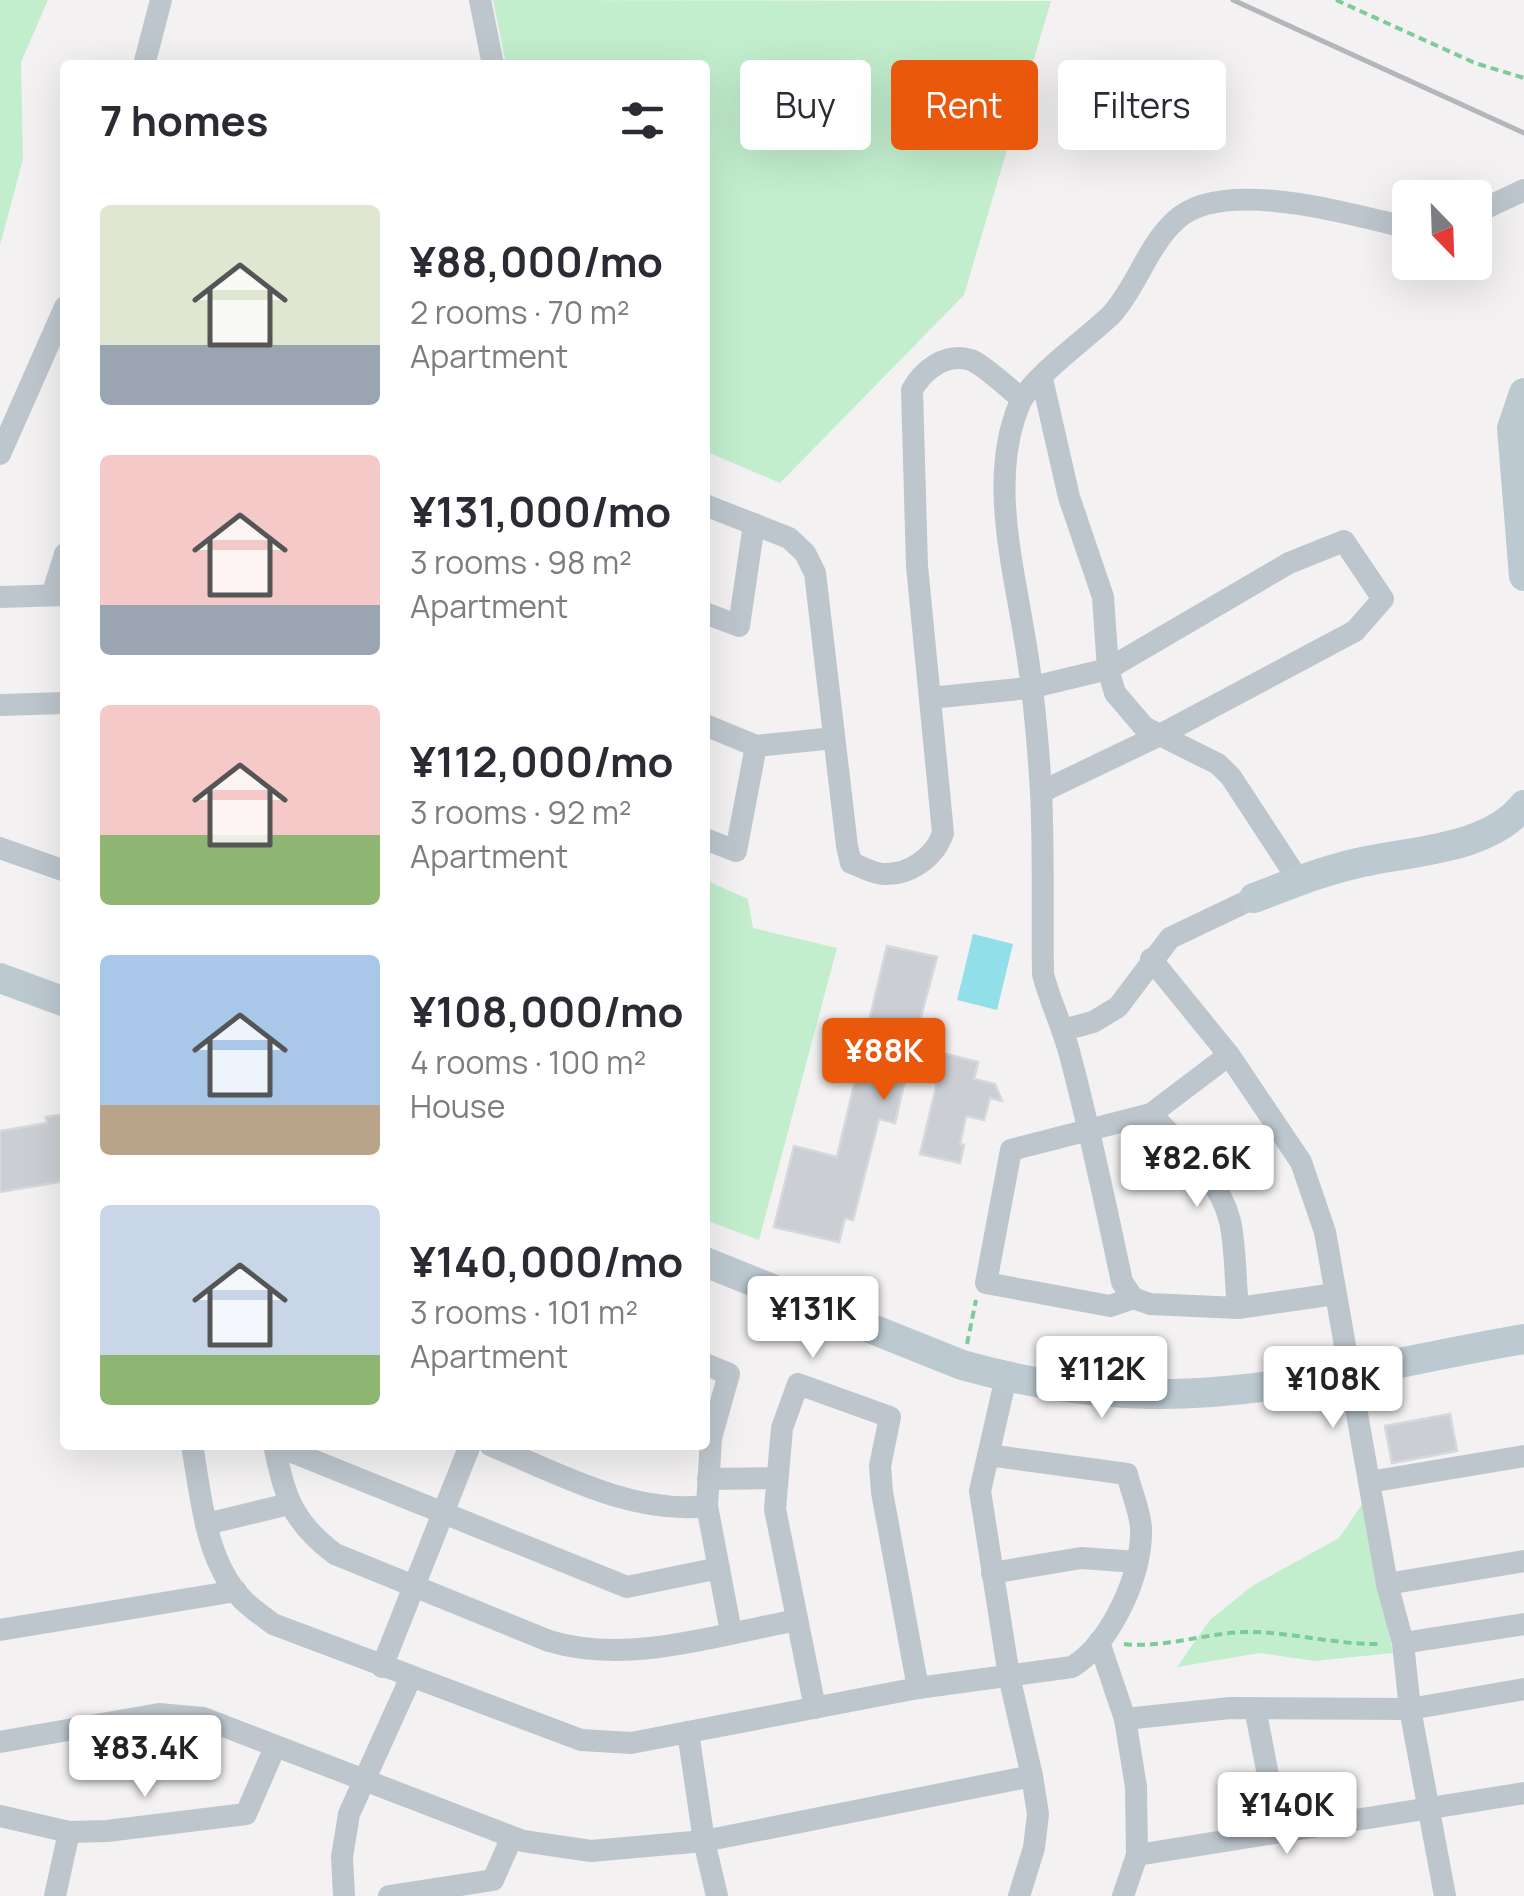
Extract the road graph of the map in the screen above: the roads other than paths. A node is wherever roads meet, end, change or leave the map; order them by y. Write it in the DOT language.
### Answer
graph roads {
  1 [pos="162,0"];
  2 [pos="480,0"];
  3 [pos="145,60"];
  4 [pos="492,60"];
  5 [pos="1524,190"];
  6 [pos="1492,205"];
  7 [pos="1392,223"];
  8 [pos="60,318"];
  9 [pos="1042,379"];
  10 [pos="1524,393"];
  11 [pos="1022,399"];
  12 [pos="0,454"];
  13 [pos="710,506"];
  14 [pos="754,524"];
  15 [pos="1524,576"];
  16 [pos="58,595"];
  17 [pos="0,597"];
  18 [pos="710,616"];
  19 [pos="1108,669"];
  20 [pos="1030,688"];
  21 [pos="930,698"];
  22 [pos="60,702"];
  23 [pos="0,705"];
  24 [pos="710,727"];
  25 [pos="1160,736"];
  26 [pos="834,738"];
  27 [pos="756,746"];
  28 [pos="1040,792"];
  29 [pos="1521,812"];
  30 [pos="710,841"];
  31 [pos="0,848"];
  32 [pos="60,869"];
  33 [pos="1298,881"];
  34 [pos="1254,898"];
  35 [pos="1151,959"];
  36 [pos="0,978"];
  37 [pos="60,1000"];
  38 [pos="1064,1030"];
  39 [pos="1229,1055"];
  40 [pos="1151,1114"];
  41 [pos="1089,1128"];
  42 [pos="710,1264"];
  43 [pos="1336,1294"];
  44 [pos="1132,1298"];
  45 [pos="1238,1308"];
  46 [pos="1524,1339"];
  47 [pos="710,1366"];
  48 [pos="1348,1371"];
  49 [pos="1006,1377"];
  50 [pos="710,1439"];
  51 [pos="193,1450"];
  52 [pos="276,1450"];
  53 [pos="287,1450"];
  54 [pos="468,1450"];
  55 [pos="502,1450"];
  56 [pos="708,1450"];
  57 [pos="988,1455"];
  58 [pos="1524,1456"];
  59 [pos="708,1478"];
  60 [pos="776,1478"];
  61 [pos="1369,1482"];
  62 [pos="289,1504"];
  63 [pos="707,1506"];
  64 [pos="444,1513"];
  65 [pos="206,1524"];
  66 [pos="1524,1560"];
  67 [pos="1137,1562"];
  68 [pos="719,1568"];
  69 [pos="992,1573"];
  70 [pos="1387,1584"];
  71 [pos="415,1586"];
  72 [pos="236,1591"];
  73 [pos="798,1620"];
  74 [pos="1524,1624"];
  75 [pos="0,1630"];
  76 [pos="731,1632"];
  77 [pos="1100,1642"];
  78 [pos="1403,1643"];
  79 [pos="382,1667"];
  80 [pos="1009,1676"];
  81 [pos="411,1678"];
  82 [pos="918,1688"];
  83 [pos="1524,1689"];
  84 [pos="815,1708"];
  85 [pos="1255,1708"];
  86 [pos="1410,1709"];
  87 [pos="1126,1718"];
  88 [pos="688,1732"];
  89 [pos="0,1742"];
  90 [pos="276,1748"];
  91 [pos="1032,1776"];
  92 [pos="366,1782"];
  93 [pos="1524,1793"];
  94 [pos="1428,1808"];
  95 [pos="0,1816"];
  96 [pos="69,1832"];
  97 [pos="1279,1832"];
  98 [pos="512,1837"];
  99 [pos="704,1842"];
  100 [pos="1137,1855"];
  101 [pos="56,1896"];
  102 [pos="344,1896"];
  103 [pos="388,1896"];
  104 [pos="716,1896"];
  105 [pos="1019,1896"];
  106 [pos="1123,1896"];
  107 [pos="1444,1896"];
  1 -- 3 [label="street"];
  2 -- 4 [label="street"];
  5 -- 6 [label="street"];
  7 -- 9 [label="street"];
  8 -- 12 [label="street"];
  9 -- 11 [label="street"];
  9 -- 19 [label="street"];
  10 -- 15 [label="street"];
  11 -- 20 [label="street"];
  11 -- 21 [label="street"];
  13 -- 14 [label="street"];
  14 -- 18 [label="street"];
  14 -- 26 [label="street"];
  16 -- 17 [label="street"];
  19 -- 20 [label="street"];
  19 -- 25 [label="street"];
  19 -- 25 [label="street"];
  20 -- 21 [label="street"];
  20 -- 28 [label="street"];
  21 -- 26 [label="street"];
  22 -- 23 [label="street"];
  24 -- 27 [label="street"];
  25 -- 28 [label="street"];
  25 -- 33 [label="street"];
  26 -- 27 [label="street"];
  27 -- 30 [label="street"];
  28 -- 38 [label="street"];
  29 -- 33 [label="street"];
  31 -- 32 [label="street"];
  33 -- 34 [label="street"];
  34 -- 35 [label="street"];
  35 -- 38 [label="street"];
  35 -- 39 [label="street"];
  36 -- 37 [label="street"];
  38 -- 41 [label="street"];
  39 -- 40 [label="street"];
  39 -- 43 [label="street"];
  40 -- 41 [label="street"];
  40 -- 45 [label="street"];
  41 -- 44 [label="street"];
  41 -- 44 [label="street"];
  42 -- 49 [label="street"];
  43 -- 45 [label="street"];
  43 -- 48 [label="street"];
  44 -- 45 [label="street"];
  46 -- 48 [label="street"];
  47 -- 50 [label="street"];
  48 -- 49 [label="street"];
  48 -- 61 [label="street"];
  49 -- 57 [label="street"];
  51 -- 65 [label="street"];
  52 -- 62 [label="street"];
  53 -- 64 [label="street"];
  54 -- 64 [label="street"];
  55 -- 63 [label="street"];
  56 -- 59 [label="street"];
  57 -- 67 [label="street"];
  57 -- 69 [label="street"];
  58 -- 61 [label="street"];
  59 -- 60 [label="street"];
  59 -- 63 [label="street"];
  60 -- 73 [label="street"];
  60 -- 82 [label="street"];
  61 -- 70 [label="street"];
  62 -- 65 [label="street"];
  62 -- 71 [label="street"];
  63 -- 68 [label="street"];
  64 -- 68 [label="street"];
  64 -- 71 [label="street"];
  65 -- 72 [label="street"];
  66 -- 70 [label="street"];
  67 -- 69 [label="street"];
  67 -- 77 [label="street"];
  68 -- 76 [label="street"];
  69 -- 80 [label="street"];
  70 -- 78 [label="street"];
  71 -- 76 [label="street"];
  71 -- 79 [label="street"];
  72 -- 75 [label="street"];
  72 -- 79 [label="street"];
  73 -- 76 [label="street"];
  73 -- 84 [label="street"];
  74 -- 78 [label="street"];
  77 -- 80 [label="street"];
  77 -- 87 [label="street"];
  78 -- 86 [label="street"];
  79 -- 81 [label="street"];
  80 -- 82 [label="street"];
  80 -- 91 [label="street"];
  81 -- 88 [label="street"];
  81 -- 92 [label="street"];
  82 -- 84 [label="street"];
  83 -- 86 [label="street"];
  84 -- 88 [label="street"];
  85 -- 86 [label="street"];
  85 -- 87 [label="street"];
  85 -- 97 [label="street"];
  86 -- 94 [label="street"];
  87 -- 100 [label="street"];
  88 -- 99 [label="street"];
  89 -- 90 [label="street"];
  90 -- 92 [label="street"];
  90 -- 96 [label="street"];
  91 -- 99 [label="street"];
  91 -- 105 [label="street"];
  92 -- 98 [label="street"];
  92 -- 102 [label="street"];
  93 -- 94 [label="street"];
  94 -- 97 [label="street"];
  94 -- 107 [label="street"];
  95 -- 96 [label="street"];
  96 -- 101 [label="street"];
  97 -- 100 [label="street"];
  98 -- 99 [label="street"];
  98 -- 103 [label="street"];
  99 -- 104 [label="street"];
  100 -- 106 [label="street"];
}
